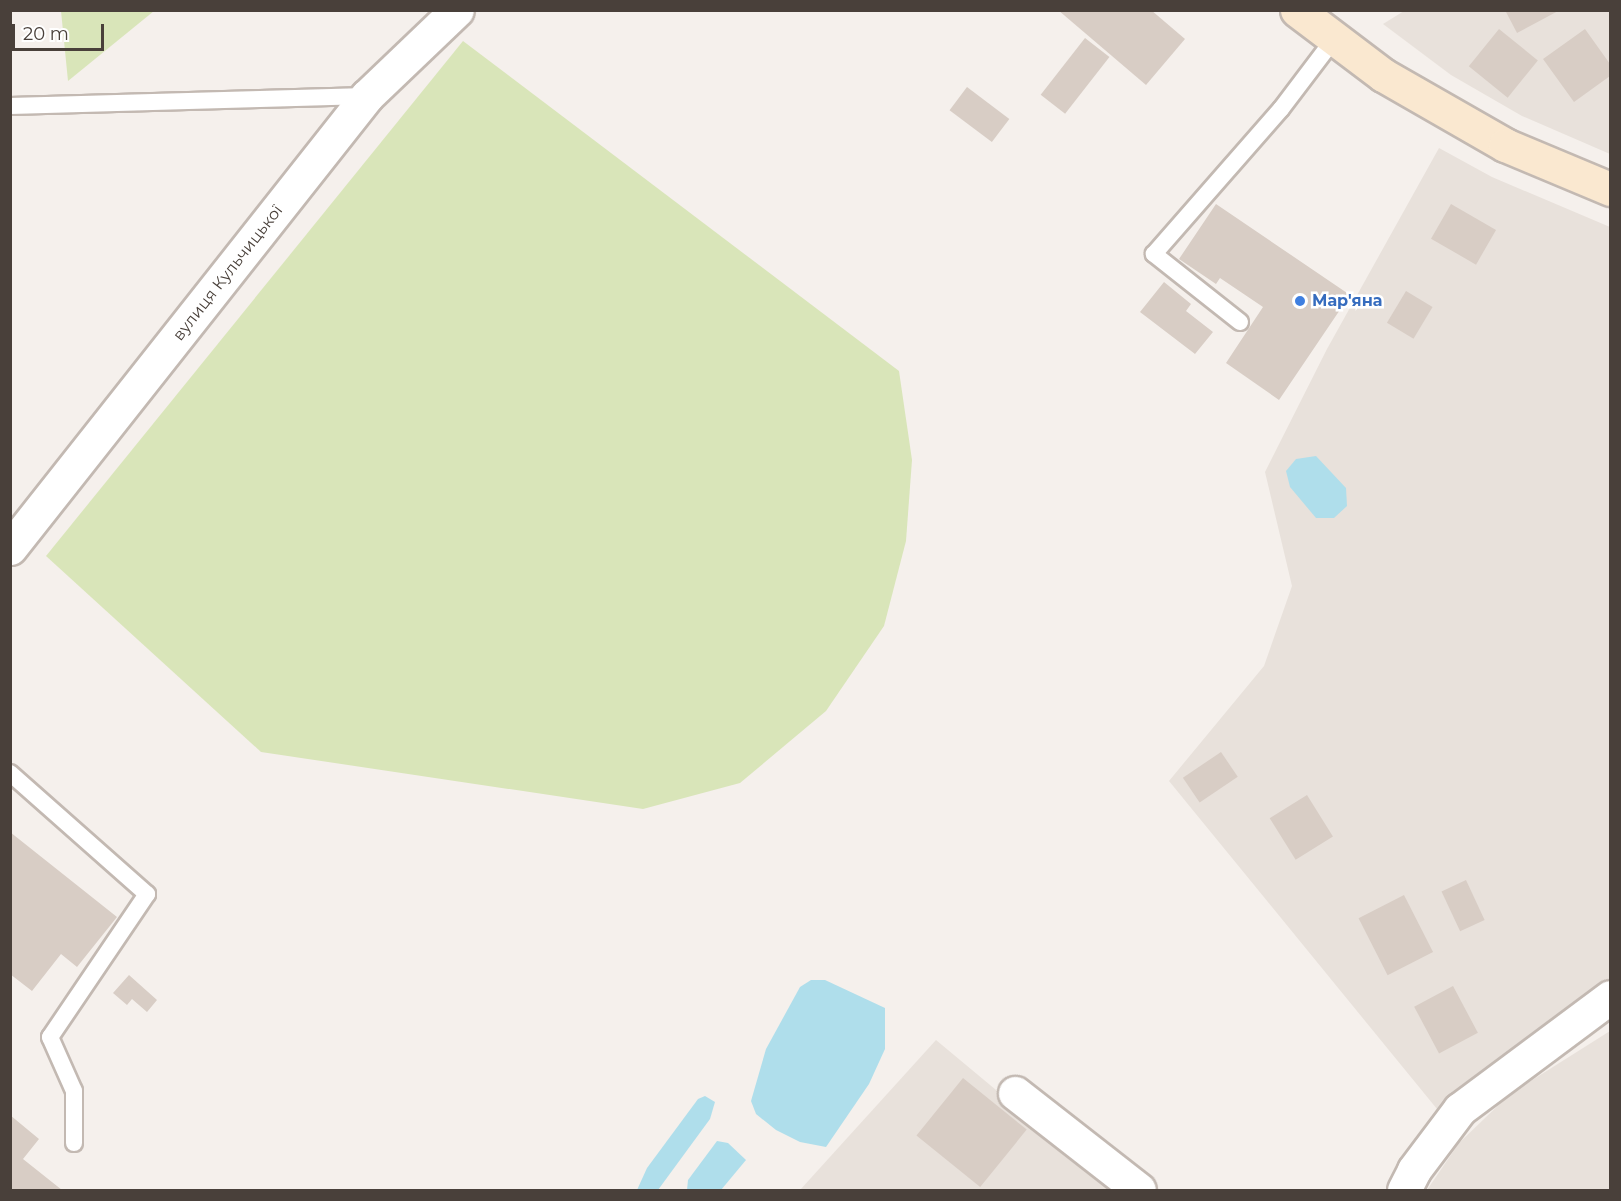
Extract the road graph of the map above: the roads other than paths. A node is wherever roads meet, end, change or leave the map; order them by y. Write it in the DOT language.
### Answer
graph roads {
  1 [pos="457,10"];
  2 [pos="1297,10"];
  3 [pos="1334,39"];
  4 [pos="368,96"];
  5 [pos="10,106"];
  6 [pos="1611,189"];
  7 [pos="1240,322"];
  8 [pos="10,548"];
  9 [pos="10,774"];
  10 [pos="1611,997"];
  11 [pos="1015,1093"];
  12 [pos="75,1143"];
  13 [pos="1139,1191"];
  14 [pos="1404,1191"];
  1 -- 4 [label="street, вулиця Кульчицької"];
  2 -- 3 [label="main road"];
  3 -- 6 [label="main road"];
  3 -- 7 [label="lane"];
  4 -- 5 [label="lane"];
  4 -- 8 [label="street, вулиця Кульчицької"];
  9 -- 12 [label="lane"];
  10 -- 14 [label="street"];
  11 -- 13 [label="street"];
}
